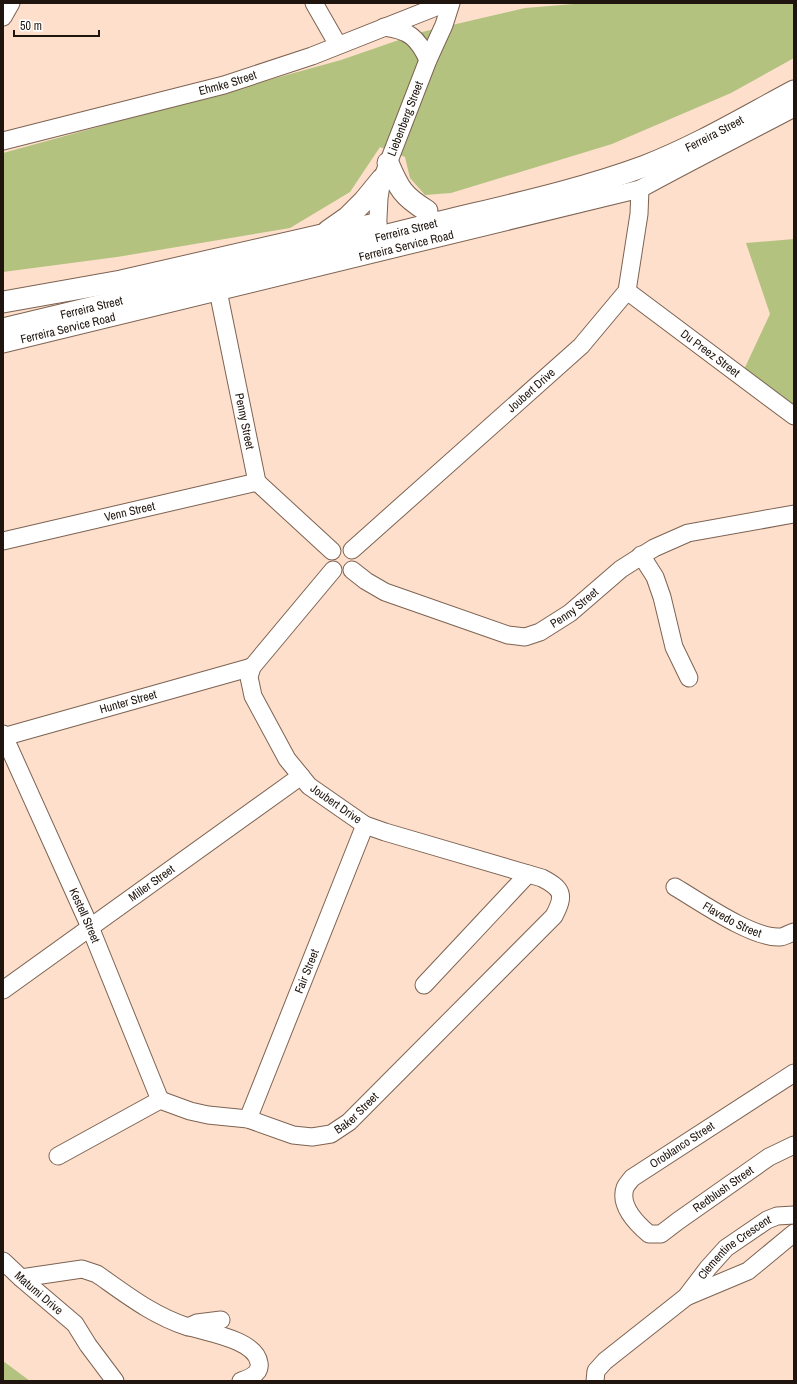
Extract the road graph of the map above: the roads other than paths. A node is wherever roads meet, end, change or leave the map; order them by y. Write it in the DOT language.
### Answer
graph roads {
  1 [pos="11,3"];
  2 [pos="314,3"];
  3 [pos="446,3"];
  4 [pos="451,3"];
  5 [pos="3,17"];
  6 [pos="384,27"];
  7 [pos="338,45"];
  8 [pos="428,60"];
  9 [pos="794,76"];
  10 [pos="794,91"];
  11 [pos="794,108"];
  12 [pos="3,141"];
  13 [pos="385,171"];
  14 [pos="640,189"];
  15 [pos="427,211"];
  16 [pos="377,231"];
  17 [pos="322,235"];
  18 [pos="215,277"];
  19 [pos="627,290"];
  20 [pos="3,302"];
  21 [pos="3,329"];
  22 [pos="3,344"];
  23 [pos="794,416"];
  24 [pos="257,482"];
  25 [pos="794,514"];
  26 [pos="3,541"];
  27 [pos="352,550"];
  28 [pos="332,551"];
  29 [pos="641,555"];
  30 [pos="333,570"];
  31 [pos="352,570"];
  32 [pos="252,667"];
  33 [pos="689,678"];
  34 [pos="3,736"];
  35 [pos="301,776"];
  36 [pos="365,825"];
  37 [pos="528,874"];
  38 [pos="675,887"];
  39 [pos="561,895"];
  40 [pos="90,927"];
  41 [pos="794,932"];
  42 [pos="424,985"];
  43 [pos="3,990"];
  44 [pos="794,1073"];
  45 [pos="160,1100"];
  46 [pos="248,1119"];
  47 [pos="794,1145"];
  48 [pos="58,1156"];
  49 [pos="794,1215"];
  50 [pos="794,1233"];
  51 [pos="654,1235"];
  52 [pos="3,1261"];
  53 [pos="21,1278"];
  54 [pos="686,1297"];
  55 [pos="221,1320"];
  56 [pos="188,1327"];
  57 [pos="115,1381"];
  58 [pos="241,1381"];
  59 [pos="595,1381"];
  1 -- 5 [label="street"];
  2 -- 7 [label="street"];
  3 -- 6 [label="street, Ehmke Street"];
  4 -- 8 [label="street, Liebenberg Street"];
  6 -- 7 [label="street, Ehmke Street"];
  6 -- 8 [label="street"];
  7 -- 12 [label="street, Ehmke Street"];
  8 -- 13 [label="street, Liebenberg Street"];
  9 -- 15 [label="main road, Ferreira Street"];
  10 -- 16 [label="main road, Ferreira Street"];
  11 -- 14 [label="street, Ferreira Service Road"];
  13 -- 15 [label="main road"];
  13 -- 16 [label="street, Liebenberg Street"];
  13 -- 17 [label="main road"];
  14 -- 18 [label="street, Ferreira Service Road"];
  14 -- 19 [label="street"];
  15 -- 16 [label="main road, Ferreira Street"];
  16 -- 17 [label="main road, Ferreira Street"];
  16 -- 18 [label="main road, Ferreira Street"];
  17 -- 18 [label="main road, Ferreira Street"];
  18 -- 20 [label="main road, Ferreira Street"];
  18 -- 21 [label="main road, Ferreira Street"];
  18 -- 22 [label="street, Ferreira Service Road"];
  18 -- 24 [label="street, Penny Street"];
  19 -- 23 [label="street, Du Preez Street"];
  19 -- 27 [label="street, Joubert Drive"];
  24 -- 26 [label="street, Venn Street"];
  24 -- 28 [label="street"];
  25 -- 29 [label="street, Penny Street"];
  27 -- 28 [label="street"];
  27 -- 31 [label="street"];
  28 -- 30 [label="street"];
  29 -- 31 [label="street, Penny Street"];
  29 -- 33 [label="street"];
  30 -- 31 [label="street"];
  30 -- 32 [label="street"];
  32 -- 34 [label="street, Hunter Street"];
  32 -- 35 [label="street, Joubert Drive"];
  34 -- 40 [label="street, Kestell Street"];
  35 -- 36 [label="street, Joubert Drive"];
  35 -- 40 [label="street, Miller Street"];
  36 -- 37 [label="street, Joubert Drive"];
  36 -- 46 [label="street, Fair Street"];
  37 -- 39 [label="street, Joubert Drive"];
  37 -- 42 [label="street"];
  38 -- 41 [label="street, Flavedo Street"];
  39 -- 46 [label="street, Baker Street"];
  40 -- 43 [label="street, Miller Street"];
  40 -- 45 [label="street, Kestell Street"];
  44 -- 51 [label="street, Oroblanco Street"];
  45 -- 46 [label="street, Baker Street"];
  45 -- 48 [label="street"];
  47 -- 51 [label="street, Redblush Street"];
  49 -- 54 [label="street, Clementine Crescent"];
  50 -- 54 [label="street, Clementine Crescent"];
  52 -- 53 [label="street, Matumi Drive"];
  53 -- 56 [label="street"];
  53 -- 57 [label="street, Matumi Drive"];
  54 -- 59 [label="street, Clementine Crescent"];
  55 -- 56 [label="street"];
  56 -- 58 [label="street"];
}
